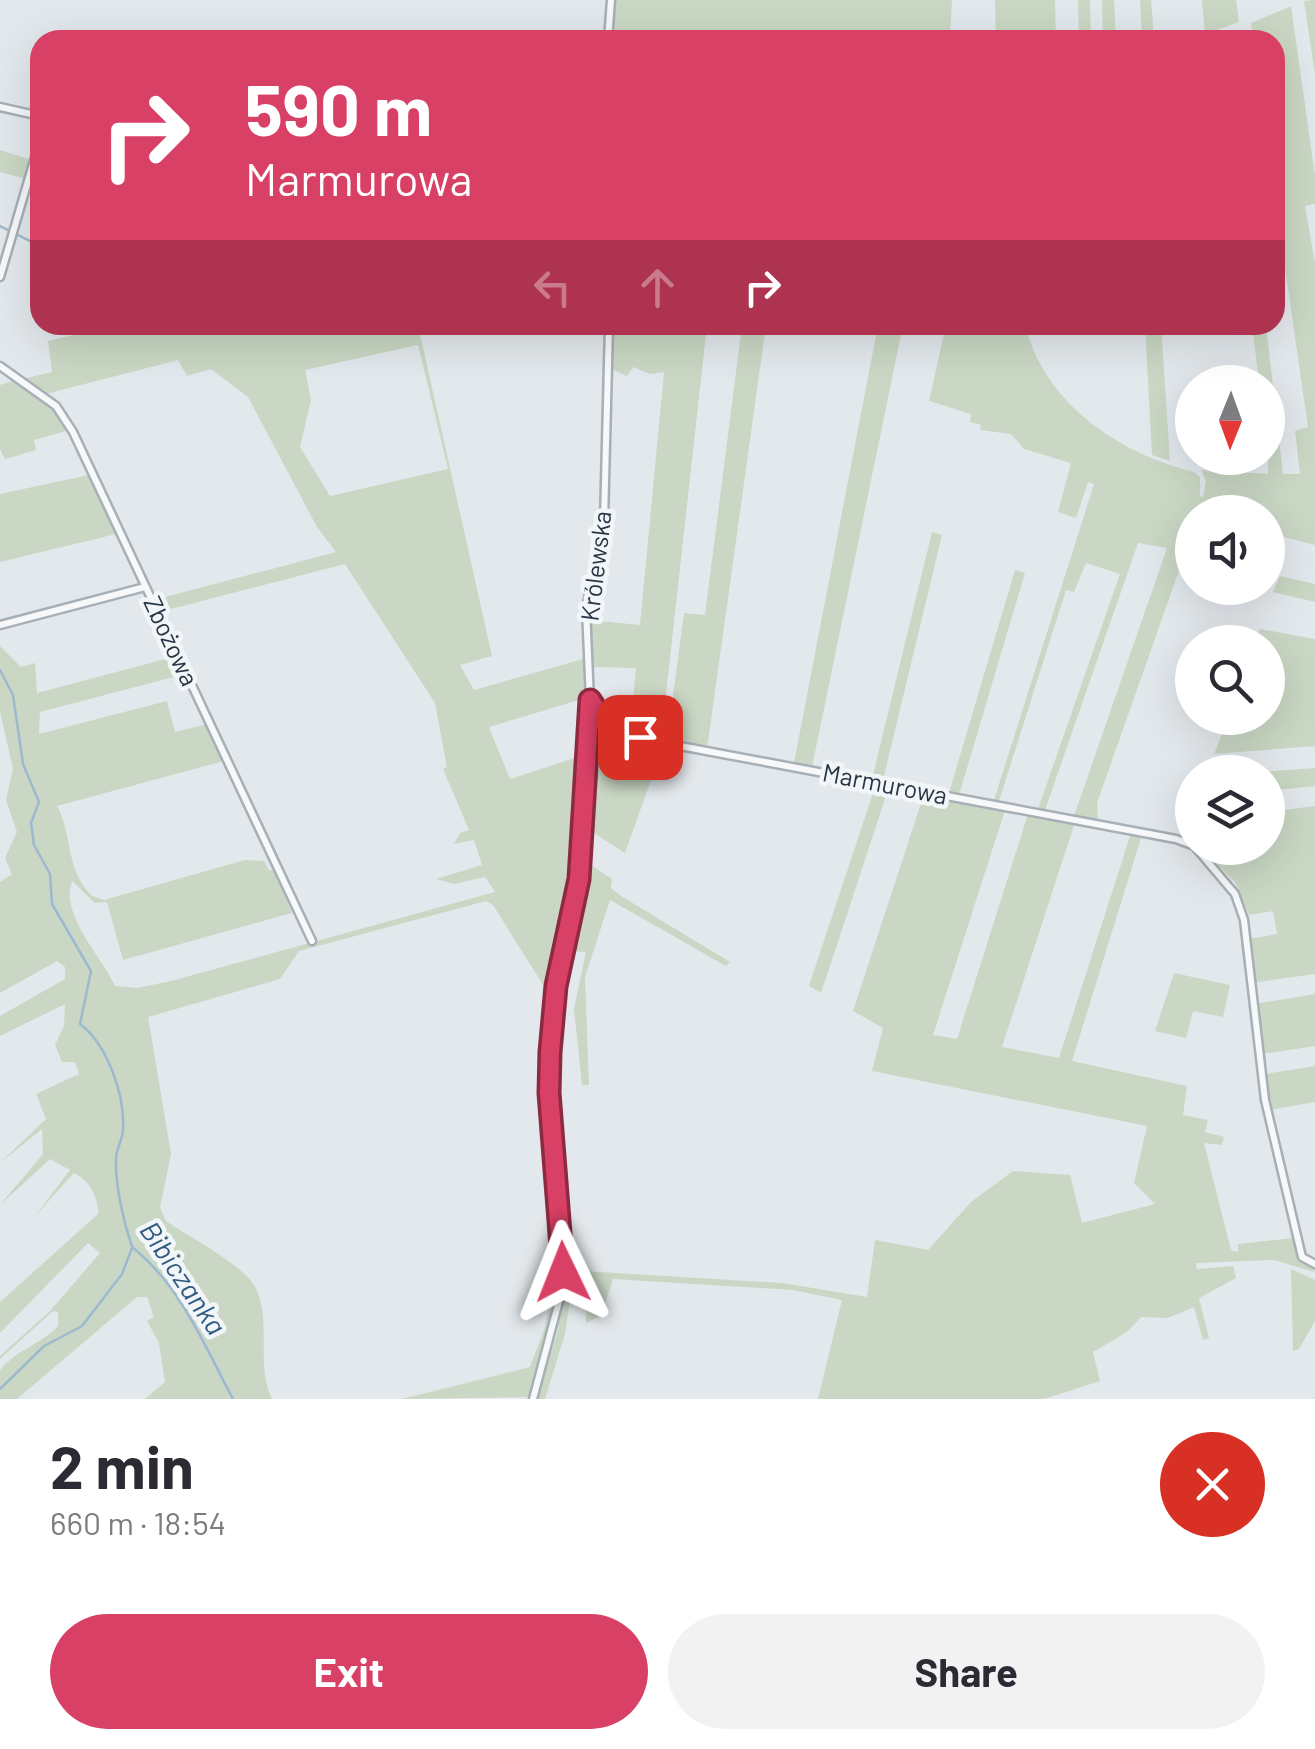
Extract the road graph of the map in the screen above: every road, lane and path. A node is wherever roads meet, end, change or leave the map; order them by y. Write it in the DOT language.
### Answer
graph roads {
  1 [pos="612,0"];
  2 [pos="609,30"];
  3 [pos="0,108"];
  4 [pos="30,114"];
  5 [pos="30,174"];
  6 [pos="0,276"];
  7 [pos="609,335"];
  8 [pos="0,366"];
  9 [pos="145,587"];
  10 [pos="0,625"];
  11 [pos="590,700"];
  12 [pos="1175,838"];
  13 [pos="1210,865"];
  14 [pos="312,941"];
  15 [pos="1315,1264"];
  16 [pos="533,1399"];
  1 -- 2 [label="street"];
  3 -- 4 [label="street"];
  5 -- 6 [label="street"];
  7 -- 11 [label="street, Królewska"];
  8 -- 9 [label="street, Zbożowa"];
  9 -- 10 [label="street"];
  9 -- 14 [label="street, Zbożowa"];
  11 -- 12 [label="street, Marmurowa"];
  11 -- 16 [label="street, Królewska"];
  13 -- 15 [label="street, Marmurowa"];
}
